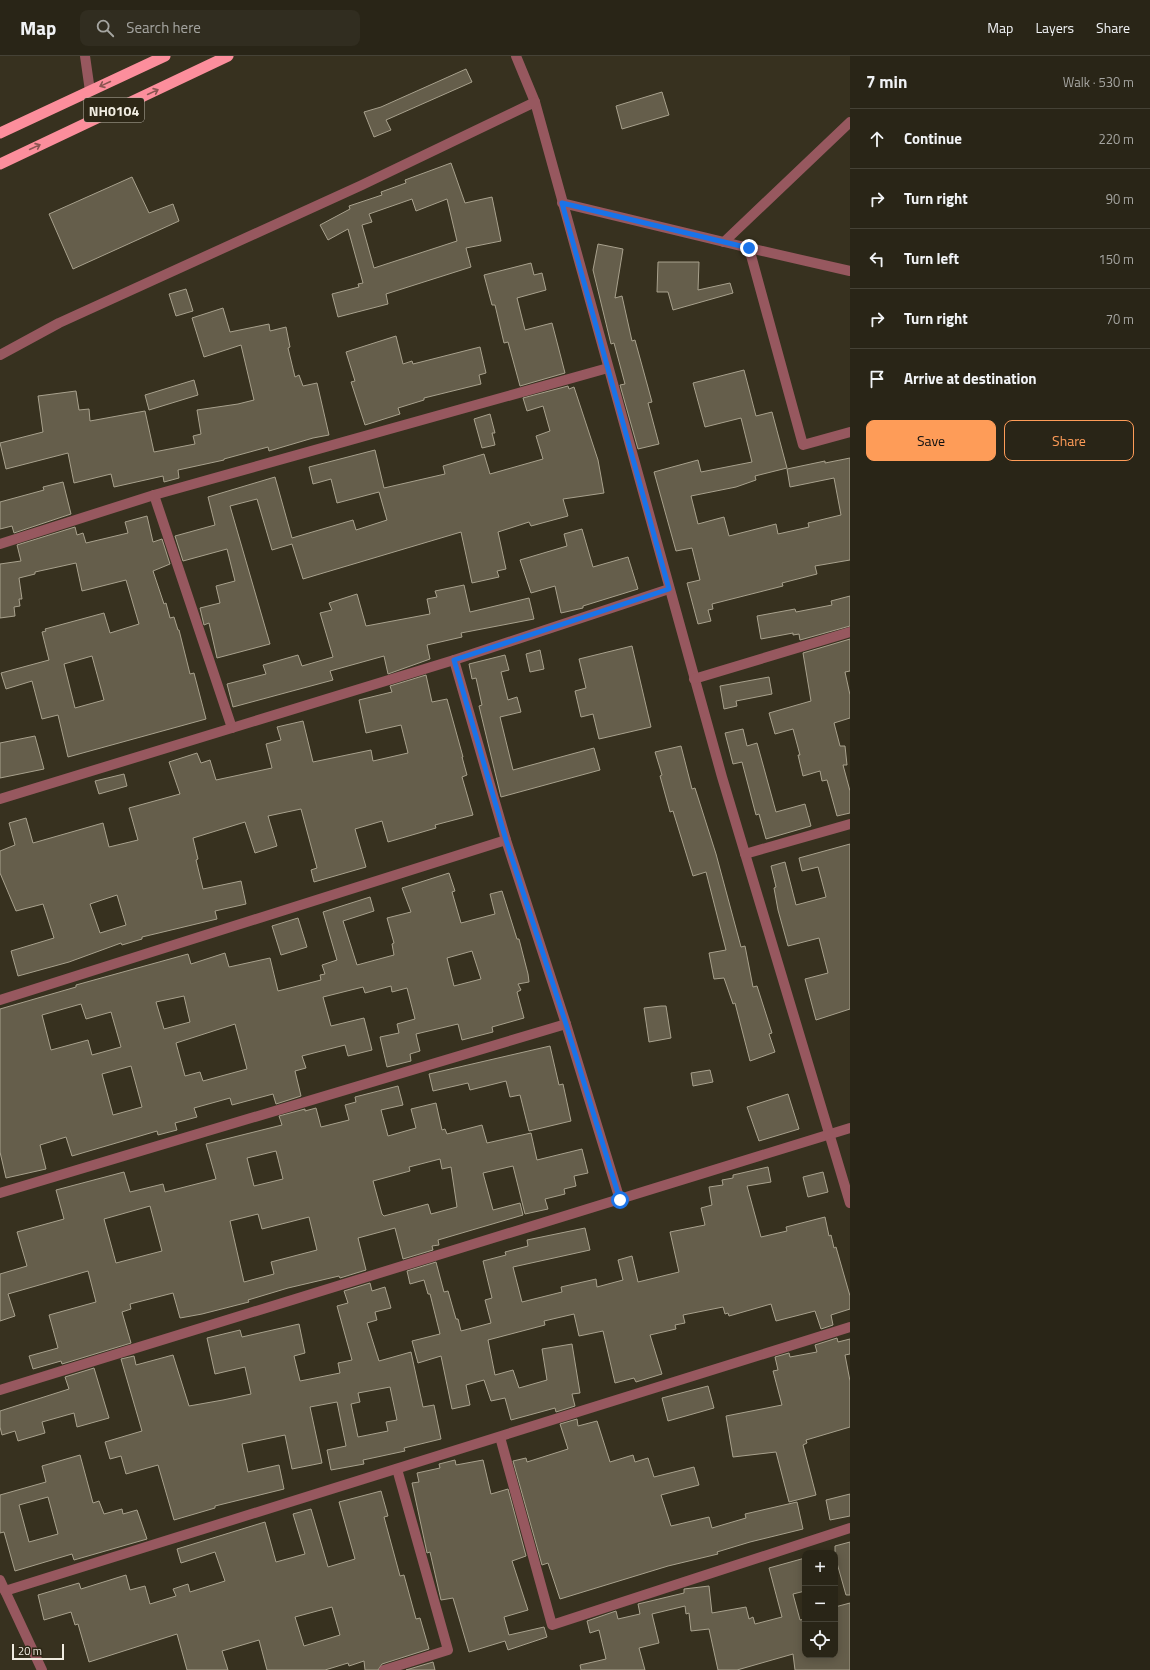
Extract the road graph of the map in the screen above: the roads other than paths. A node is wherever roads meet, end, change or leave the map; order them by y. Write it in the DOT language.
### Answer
graph roads {
  1 [pos="85,56"];
  2 [pos="165,56"];
  3 [pos="228,56"];
  4 [pos="516,56"];
  5 [pos="90,92"];
  6 [pos="535,102"];
  7 [pos="850,122"];
  8 [pos="0,133"];
  9 [pos="0,164"];
  10 [pos="562,203"];
  11 [pos="724,242"];
  12 [pos="749,248"];
  13 [pos="850,271"];
  14 [pos="0,355"];
  15 [pos="608,368"];
  16 [pos="850,432"];
  17 [pos="154,496"];
  18 [pos="0,544"];
  19 [pos="669,589"];
  20 [pos="850,632"];
  21 [pos="454,660"];
  22 [pos="694,679"];
  23 [pos="232,728"];
  24 [pos="0,799"];
  25 [pos="850,824"];
  26 [pos="506,840"];
  27 [pos="744,854"];
  28 [pos="0,1000"];
  29 [pos="566,1024"];
  30 [pos="850,1128"];
  31 [pos="829,1133"];
  32 [pos="0,1192"];
  33 [pos="620,1200"];
  34 [pos="850,1203"];
  35 [pos="850,1328"];
  36 [pos="0,1390"];
  37 [pos="500,1437"];
  38 [pos="397,1469"];
  39 [pos="850,1528"];
  40 [pos="0,1580"];
  41 [pos="5,1591"];
  42 [pos="42,1670"];
  43 [pos="384,1670"];
  1 -- 5 [label="street"];
  2 -- 5 [label="highway, NH0104, one-way"];
  9 -- 3 [label="highway, NH0104, one-way"];
  4 -- 6 [label="street"];
  5 -- 8 [label="highway, NH0104"];
  6 -- 10 [label="street"];
  6 -- 14 [label="street"];
  7 -- 11 [label="street"];
  10 -- 11 [label="street"];
  10 -- 15 [label="street"];
  11 -- 12 [label="street"];
  12 -- 13 [label="street"];
  12 -- 16 [label="street"];
  15 -- 17 [label="street"];
  15 -- 19 [label="street"];
  17 -- 18 [label="street"];
  17 -- 23 [label="street"];
  19 -- 21 [label="street"];
  19 -- 22 [label="street"];
  20 -- 22 [label="street"];
  21 -- 23 [label="street"];
  21 -- 26 [label="street"];
  22 -- 27 [label="street"];
  23 -- 24 [label="street"];
  25 -- 27 [label="street"];
  26 -- 28 [label="street"];
  26 -- 29 [label="street"];
  27 -- 31 [label="street"];
  29 -- 32 [label="street"];
  29 -- 33 [label="street"];
  30 -- 31 [label="street"];
  31 -- 33 [label="street"];
  31 -- 34 [label="street"];
  33 -- 36 [label="street"];
  35 -- 37 [label="street"];
  37 -- 38 [label="street"];
  37 -- 39 [label="street"];
  38 -- 41 [label="street"];
  38 -- 43 [label="street"];
  40 -- 41 [label="street"];
  41 -- 42 [label="street"];
}
